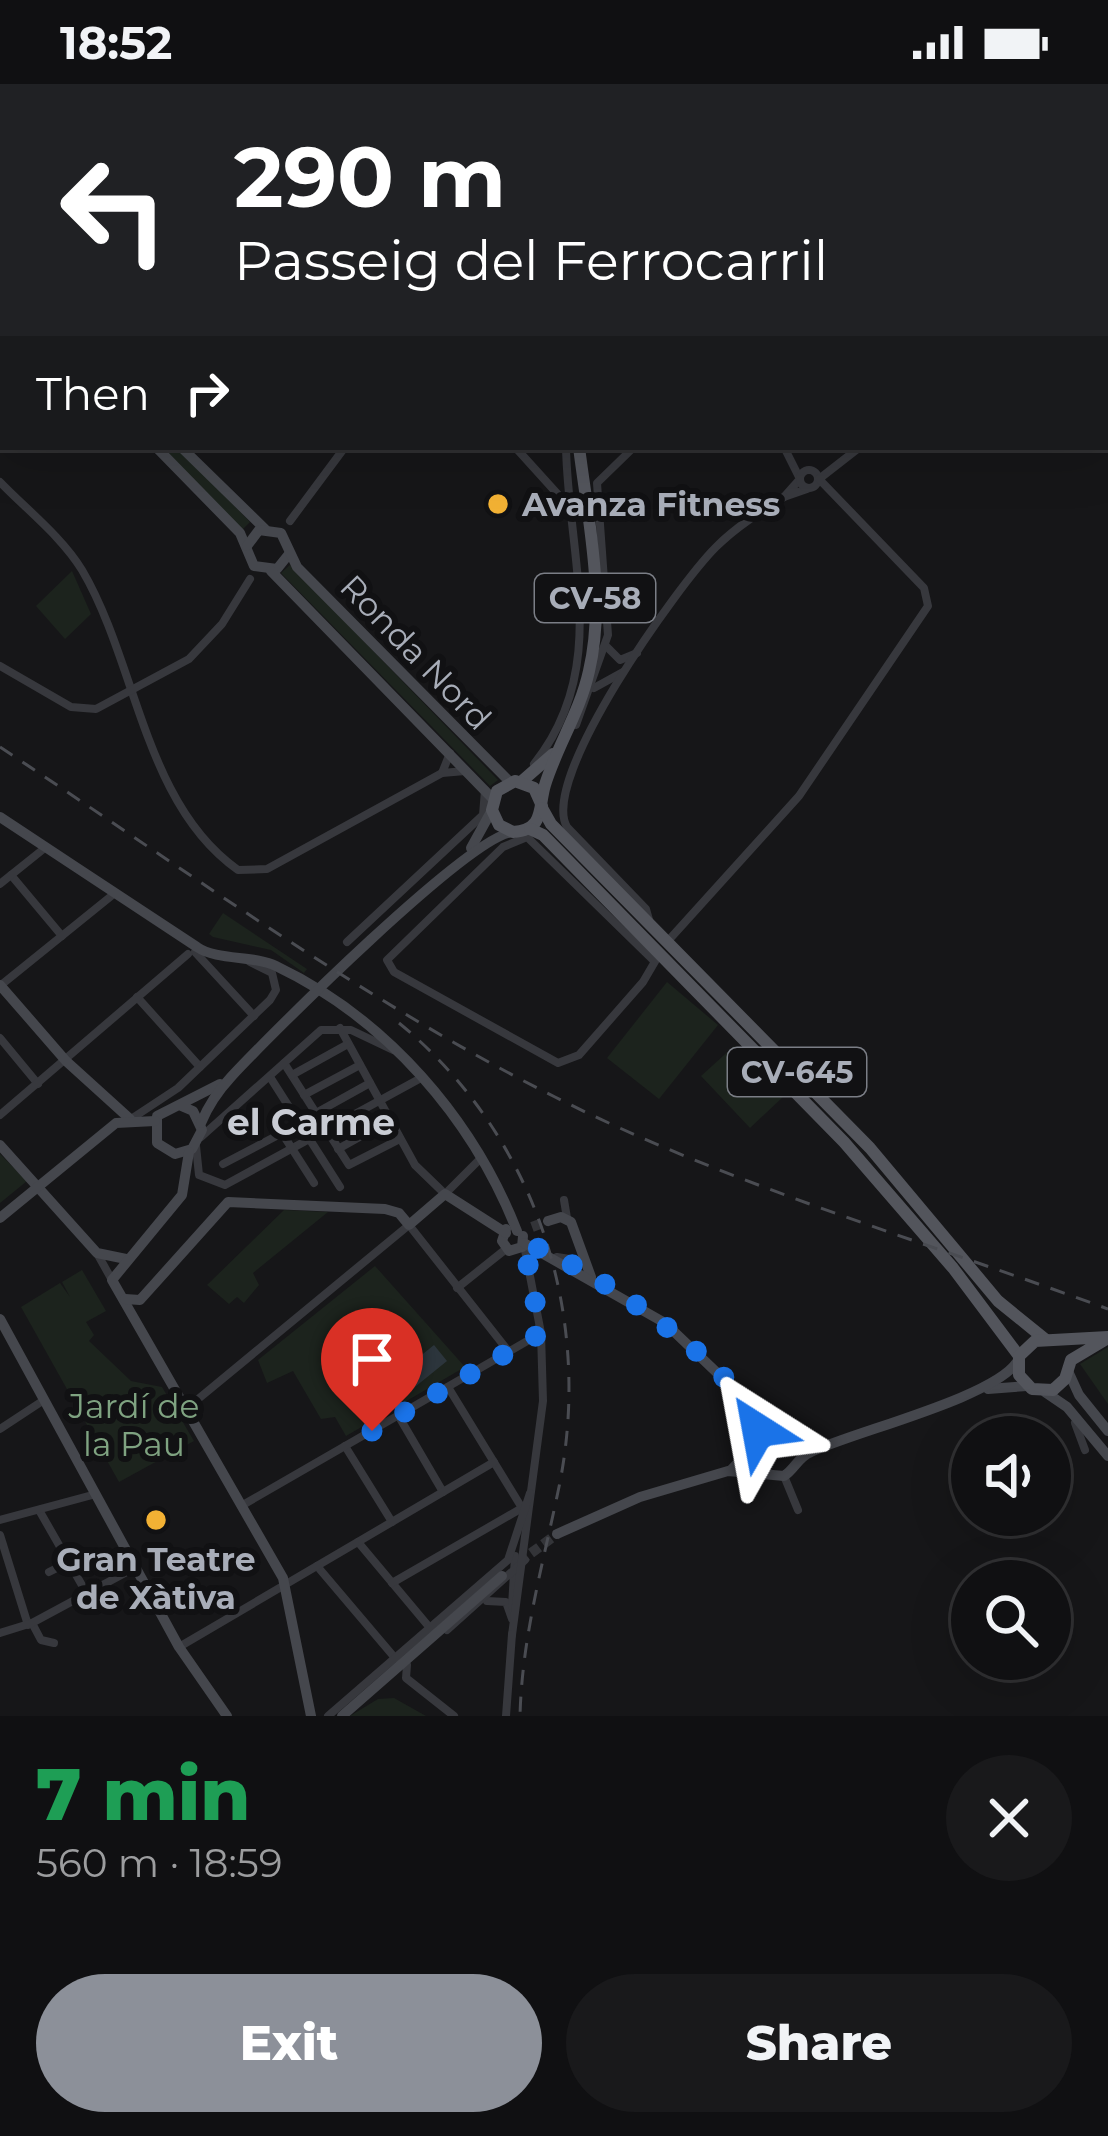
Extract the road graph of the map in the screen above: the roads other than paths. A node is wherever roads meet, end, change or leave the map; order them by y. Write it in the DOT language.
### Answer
graph roads {
  1 [pos="159,450"];
  2 [pos="184,450"];
  3 [pos="343,450"];
  4 [pos="518,450"];
  5 [pos="579,450"];
  6 [pos="630,450"];
  7 [pos="786,450"];
  8 [pos="788,450"];
  9 [pos="856,450"];
  10 [pos="566,452"];
  11 [pos="542,473"];
  12 [pos="816,474"];
  13 [pos="800,479"];
  14 [pos="0,482"];
  15 [pos="808,489"];
  16 [pos="784,497"];
  17 [pos="835,500"];
  18 [pos="573,511"];
  19 [pos="276,532"];
  20 [pos="248,546"];
  21 [pos="290,554"];
  22 [pos="260,572"];
  23 [pos="606,644"];
  24 [pos="639,653"];
  25 [pos="0,666"];
  26 [pos="626,671"];
  27 [pos="592,690"];
  28 [pos="613,691"];
  29 [pos="132,692"];
  30 [pos="560,750"];
  31 [pos="451,752"];
  32 [pos="470,771"];
  33 [pos="442,773"];
  34 [pos="514,782"];
  35 [pos="490,799"];
  36 [pos="542,807"];
  37 [pos="0,818"];
  38 [pos="513,832"];
  39 [pos="531,834"];
  40 [pos="46,848"];
  41 [pos="557,849"];
  42 [pos="468,854"];
  43 [pos="558,865"];
  44 [pos="11,875"];
  45 [pos="0,884"];
  46 [pos="463,884"];
  47 [pos="115,893"];
  48 [pos="650,925"];
  49 [pos="62,937"];
  50 [pos="347,942"];
  51 [pos="191,948"];
  52 [pos="660,952"];
  53 [pos="238,956"];
  54 [pos="0,985"];
  55 [pos="137,997"];
  56 [pos="254,1016"];
  57 [pos="340,1028"];
  58 [pos="0,1038"];
  59 [pos="349,1044"];
  60 [pos="397,1051"];
  61 [pos="66,1060"];
  62 [pos="284,1063"];
  63 [pos="360,1065"];
  64 [pos="200,1067"];
  65 [pos="292,1075"];
  66 [pos="270,1077"];
  67 [pos="422,1078"];
  68 [pos="228,1079"];
  69 [pos="370,1083"];
  70 [pos="38,1084"];
  71 [pos="178,1088"];
  72 [pos="392,1094"];
  73 [pos="304,1095"];
  74 [pos="380,1101"];
  75 [pos="172,1107"];
  76 [pos="316,1113"];
  77 [pos="0,1115"];
  78 [pos="130,1119"];
  79 [pos="390,1120"];
  80 [pos="154,1121"];
  81 [pos="327,1131"];
  82 [pos="400,1139"];
  83 [pos="197,1140"];
  84 [pos="310,1140"];
  85 [pos="0,1145"];
  86 [pos="293,1149"];
  87 [pos="338,1149"];
  88 [pos="482,1157"];
  89 [pos="223,1164"];
  90 [pos="314,1183"];
  91 [pos="40,1185"];
  92 [pos="340,1187"];
  93 [pos="445,1194"];
  94 [pos="564,1200"];
  95 [pos="0,1218"];
  96 [pos="567,1218"];
  97 [pos="548,1221"];
  98 [pos="409,1225"];
  99 [pos="518,1239"];
  100 [pos="97,1253"];
  101 [pos="557,1257"];
  102 [pos="126,1259"];
  103 [pos="582,1261"];
  104 [pos="114,1275"];
  105 [pos="592,1280"];
  106 [pos="457,1288"];
  107 [pos="123,1297"];
  108 [pos="0,1319"];
  109 [pos="541,1333"];
  110 [pos="1108,1338"];
  111 [pos="1050,1342"];
  112 [pos="508,1352"];
  113 [pos="1018,1359"];
  114 [pos="1068,1371"];
  115 [pos="1027,1386"];
  116 [pos="448,1387"];
  117 [pos="1045,1392"];
  118 [pos="967,1393"];
  119 [pos="45,1399"];
  120 [pos="186,1408"];
  121 [pos="752,1410"];
  122 [pos="398,1415"];
  123 [pos="1075,1416"];
  124 [pos="0,1429"];
  125 [pos="1108,1431"];
  126 [pos="781,1433"];
  127 [pos="794,1442"];
  128 [pos="758,1443"];
  129 [pos="830,1443"];
  130 [pos="345,1446"];
  131 [pos="1085,1450"];
  132 [pos="1108,1456"];
  133 [pos="494,1462"];
  134 [pos="797,1463"];
  135 [pos="728,1471"];
  136 [pos="765,1474"];
  137 [pos="784,1476"];
  138 [pos="533,1486"];
  139 [pos="443,1492"];
  140 [pos="96,1494"];
  141 [pos="241,1506"];
  142 [pos="522,1508"];
  143 [pos="39,1510"];
  144 [pos="798,1510"];
  145 [pos="0,1520"];
  146 [pos="392,1522"];
  147 [pos="556,1534"];
  148 [pos="0,1535"];
  149 [pos="517,1537"];
  150 [pos="358,1543"];
  151 [pos="526,1559"];
  152 [pos="65,1564"];
  153 [pos="317,1566"];
  154 [pos="136,1567"];
  155 [pos="49,1572"];
  156 [pos="507,1576"];
  157 [pos="392,1583"];
  158 [pos="286,1585"];
  159 [pos="87,1594"];
  160 [pos="476,1606"];
  161 [pos="512,1612"];
  162 [pos="30,1624"];
  163 [pos="430,1628"];
  164 [pos="0,1633"];
  165 [pos="512,1635"];
  166 [pos="53,1643"];
  167 [pos="179,1647"];
  168 [pos="395,1658"];
  169 [pos="407,1665"];
  170 [pos="368,1691"];
  171 [pos="345,1713"];
  172 [pos="320,1714"];
  173 [pos="227,1716"];
  174 [pos="454,1716"];
  175 [pos="506,1716"];
  1 -- 20 [label="street"];
  2 -- 19 [label="street, CV-645"];
  3 -- 19 [label="street"];
  4 -- 11 [label="street"];
  5 -- 30 [label="main road, CV-58"];
  6 -- 23 [label="street"];
  7 -- 13 [label="street"];
  8 -- 12 [label="street"];
  9 -- 12 [label="street"];
  10 -- 11 [label="street"];
  10 -- 18 [label="street"];
  11 -- 18 [label="street"];
  12 -- 13 [label="street"];
  12 -- 15 [label="street"];
  12 -- 17 [label="street"];
  13 -- 15 [label="street"];
  13 -- 16 [label="street"];
  14 -- 29 [label="street"];
  15 -- 16 [label="street"];
  15 -- 17 [label="street"];
  16 -- 24 [label="street"];
  17 -- 52 [label="street"];
  18 -- 34 [label="street"];
  19 -- 20 [label="street"];
  19 -- 21 [label="street, CV-645"];
  20 -- 22 [label="street"];
  21 -- 22 [label="street"];
  21 -- 34 [label="street, Ronda Nord / CV-645"];
  22 -- 29 [label="street"];
  22 -- 31 [label="street, Ronda Nord"];
  23 -- 24 [label="street"];
  23 -- 27 [label="street"];
  24 -- 26 [label="street"];
  25 -- 29 [label="street"];
  26 -- 27 [label="street"];
  26 -- 28 [label="street"];
  27 -- 28 [label="street"];
  27 -- 30 [label="street"];
  28 -- 48 [label="street"];
  29 -- 33 [label="street"];
  30 -- 34 [label="main road, CV-58"];
  30 -- 36 [label="main road, CV-58"];
  31 -- 32 [label="street, Ronda Nord"];
  31 -- 33 [label="street"];
  32 -- 33 [label="street"];
  32 -- 35 [label="street, Ronda Nord"];
  34 -- 35 [label="main road"];
  34 -- 36 [label="main road, CV-645"];
  35 -- 38 [label="main road"];
  35 -- 42 [label="street"];
  35 -- 50 [label="street"];
  36 -- 39 [label="main road"];
  36 -- 48 [label="main road, CV-645"];
  37 -- 40 [label="street"];
  38 -- 39 [label="main road"];
  38 -- 42 [label="street"];
  39 -- 41 [label="main road, CV-645"];
  39 -- 43 [label="street"];
  39 -- 46 [label="street"];
  40 -- 44 [label="street"];
  40 -- 47 [label="street"];
  41 -- 43 [label="street"];
  41 -- 52 [label="main road, CV-645"];
  42 -- 46 [label="street"];
  42 -- 68 [label="street"];
  43 -- 52 [label="street"];
  44 -- 45 [label="street"];
  44 -- 49 [label="street"];
  46 -- 52 [label="street"];
  47 -- 49 [label="street"];
  47 -- 51 [label="street"];
  48 -- 52 [label="main road, CV-645"];
  49 -- 54 [label="street"];
  51 -- 53 [label="street"];
  51 -- 55 [label="street"];
  51 -- 56 [label="street"];
  52 -- 111 [label="main road, CV-645"];
  52 -- 113 [label="main road, CV-645"];
  53 -- 56 [label="street"];
  53 -- 60 [label="street"];
  54 -- 61 [label="street"];
  55 -- 61 [label="street"];
  55 -- 64 [label="street"];
  56 -- 64 [label="street"];
  57 -- 59 [label="street"];
  57 -- 60 [label="street"];
  57 -- 62 [label="street"];
  58 -- 70 [label="street"];
  59 -- 63 [label="street"];
  59 -- 65 [label="street"];
  60 -- 67 [label="street"];
  61 -- 70 [label="street"];
  61 -- 78 [label="street"];
  62 -- 65 [label="street"];
  62 -- 66 [label="street"];
  63 -- 69 [label="street"];
  63 -- 73 [label="street"];
  64 -- 71 [label="street"];
  65 -- 73 [label="street"];
  66 -- 83 [label="street"];
  66 -- 84 [label="street"];
  67 -- 72 [label="street"];
  67 -- 88 [label="street"];
  68 -- 75 [label="street"];
  68 -- 83 [label="street"];
  69 -- 72 [label="street"];
  69 -- 74 [label="street"];
  69 -- 76 [label="street"];
  70 -- 77 [label="street"];
  71 -- 75 [label="street"];
  71 -- 78 [label="street"];
  72 -- 74 [label="street"];
  73 -- 76 [label="street"];
  74 -- 79 [label="street"];
  74 -- 81 [label="street"];
  75 -- 80 [label="street"];
  75 -- 83 [label="street"];
  76 -- 81 [label="street"];
  78 -- 80 [label="street"];
  78 -- 91 [label="street"];
  79 -- 82 [label="street"];
  79 -- 87 [label="street"];
  80 -- 83 [label="street"];
  81 -- 84 [label="street"];
  81 -- 87 [label="street"];
  82 -- 87 [label="street"];
  82 -- 93 [label="street"];
  83 -- 86 [label="street"];
  83 -- 102 [label="street"];
  84 -- 86 [label="street"];
  84 -- 92 [label="street"];
  85 -- 91 [label="street"];
  86 -- 89 [label="street"];
  86 -- 90 [label="street"];
  88 -- 93 [label="street"];
  88 -- 99 [label="street"];
  91 -- 95 [label="street"];
  91 -- 100 [label="street"];
  93 -- 98 [label="street"];
  93 -- 99 [label="street"];
  94 -- 96 [label="street"];
  96 -- 97 [label="street"];
  96 -- 103 [label="street"];
  98 -- 106 [label="street"];
  98 -- 107 [label="street"];
  98 -- 120 [label="street"];
  99 -- 101 [label="street"];
  99 -- 106 [label="street"];
  99 -- 109 [label="street"];
  100 -- 102 [label="street"];
  100 -- 104 [label="street"];
  101 -- 103 [label="street"];
  101 -- 105 [label="street"];
  102 -- 104 [label="street"];
  103 -- 105 [label="street"];
  104 -- 107 [label="street"];
  105 -- 121 [label="street"];
  106 -- 112 [label="street"];
  107 -- 120 [label="street"];
  108 -- 119 [label="street"];
  109 -- 112 [label="street"];
  109 -- 138 [label="street"];
  110 -- 111 [label="main road"];
  110 -- 114 [label="main road"];
  111 -- 113 [label="main road"];
  111 -- 114 [label="main road, CV-645"];
  112 -- 116 [label="street"];
  113 -- 115 [label="main road, CV-645"];
  113 -- 118 [label="street"];
  114 -- 117 [label="main road"];
  114 -- 125 [label="street, CV-645"];
  115 -- 117 [label="main road"];
  115 -- 118 [label="street"];
  116 -- 122 [label="street"];
  116 -- 133 [label="street"];
  117 -- 123 [label="street"];
  118 -- 129 [label="street"];
  119 -- 124 [label="street"];
  119 -- 140 [label="street"];
  120 -- 141 [label="street"];
  121 -- 126 [label="street"];
  121 -- 128 [label="street"];
  122 -- 130 [label="street"];
  122 -- 139 [label="street"];
  123 -- 131 [label="street"];
  123 -- 132 [label="street"];
  126 -- 127 [label="street"];
  126 -- 128 [label="street"];
  127 -- 129 [label="street"];
  127 -- 134 [label="street"];
  128 -- 135 [label="street"];
  128 -- 136 [label="street"];
  129 -- 134 [label="street"];
  130 -- 141 [label="street"];
  130 -- 146 [label="street"];
  133 -- 139 [label="street"];
  133 -- 142 [label="street"];
  134 -- 137 [label="street"];
  135 -- 136 [label="street"];
  135 -- 147 [label="street"];
  136 -- 137 [label="street"];
  137 -- 144 [label="street"];
  138 -- 142 [label="street"];
  138 -- 151 [label="street"];
  139 -- 146 [label="street"];
  140 -- 143 [label="street"];
  140 -- 154 [label="street"];
  141 -- 158 [label="street"];
  142 -- 149 [label="street"];
  142 -- 157 [label="street"];
  143 -- 145 [label="street"];
  143 -- 152 [label="street"];
  146 -- 150 [label="street"];
  148 -- 162 [label="street"];
  149 -- 156 [label="street"];
  149 -- 163 [label="street"];
  150 -- 153 [label="street"];
  150 -- 157 [label="street"];
  151 -- 156 [label="street"];
  151 -- 165 [label="street"];
  152 -- 155 [label="street"];
  152 -- 159 [label="street"];
  153 -- 158 [label="street"];
  153 -- 168 [label="street"];
  154 -- 159 [label="street"];
  154 -- 167 [label="street"];
  156 -- 160 [label="street"];
  156 -- 161 [label="street"];
  156 -- 170 [label="street"];
  157 -- 163 [label="street"];
  158 -- 167 [label="street"];
  158 -- 172 [label="street"];
  159 -- 162 [label="street"];
  160 -- 161 [label="street"];
  160 -- 169 [label="street"];
  161 -- 165 [label="street"];
  162 -- 164 [label="street"];
  162 -- 166 [label="street"];
  163 -- 168 [label="street"];
  165 -- 175 [label="street"];
  167 -- 173 [label="street"];
  168 -- 172 [label="street"];
  169 -- 171 [label="street"];
  169 -- 174 [label="street"];
  170 -- 171 [label="street"];
  170 -- 172 [label="street"];
}
